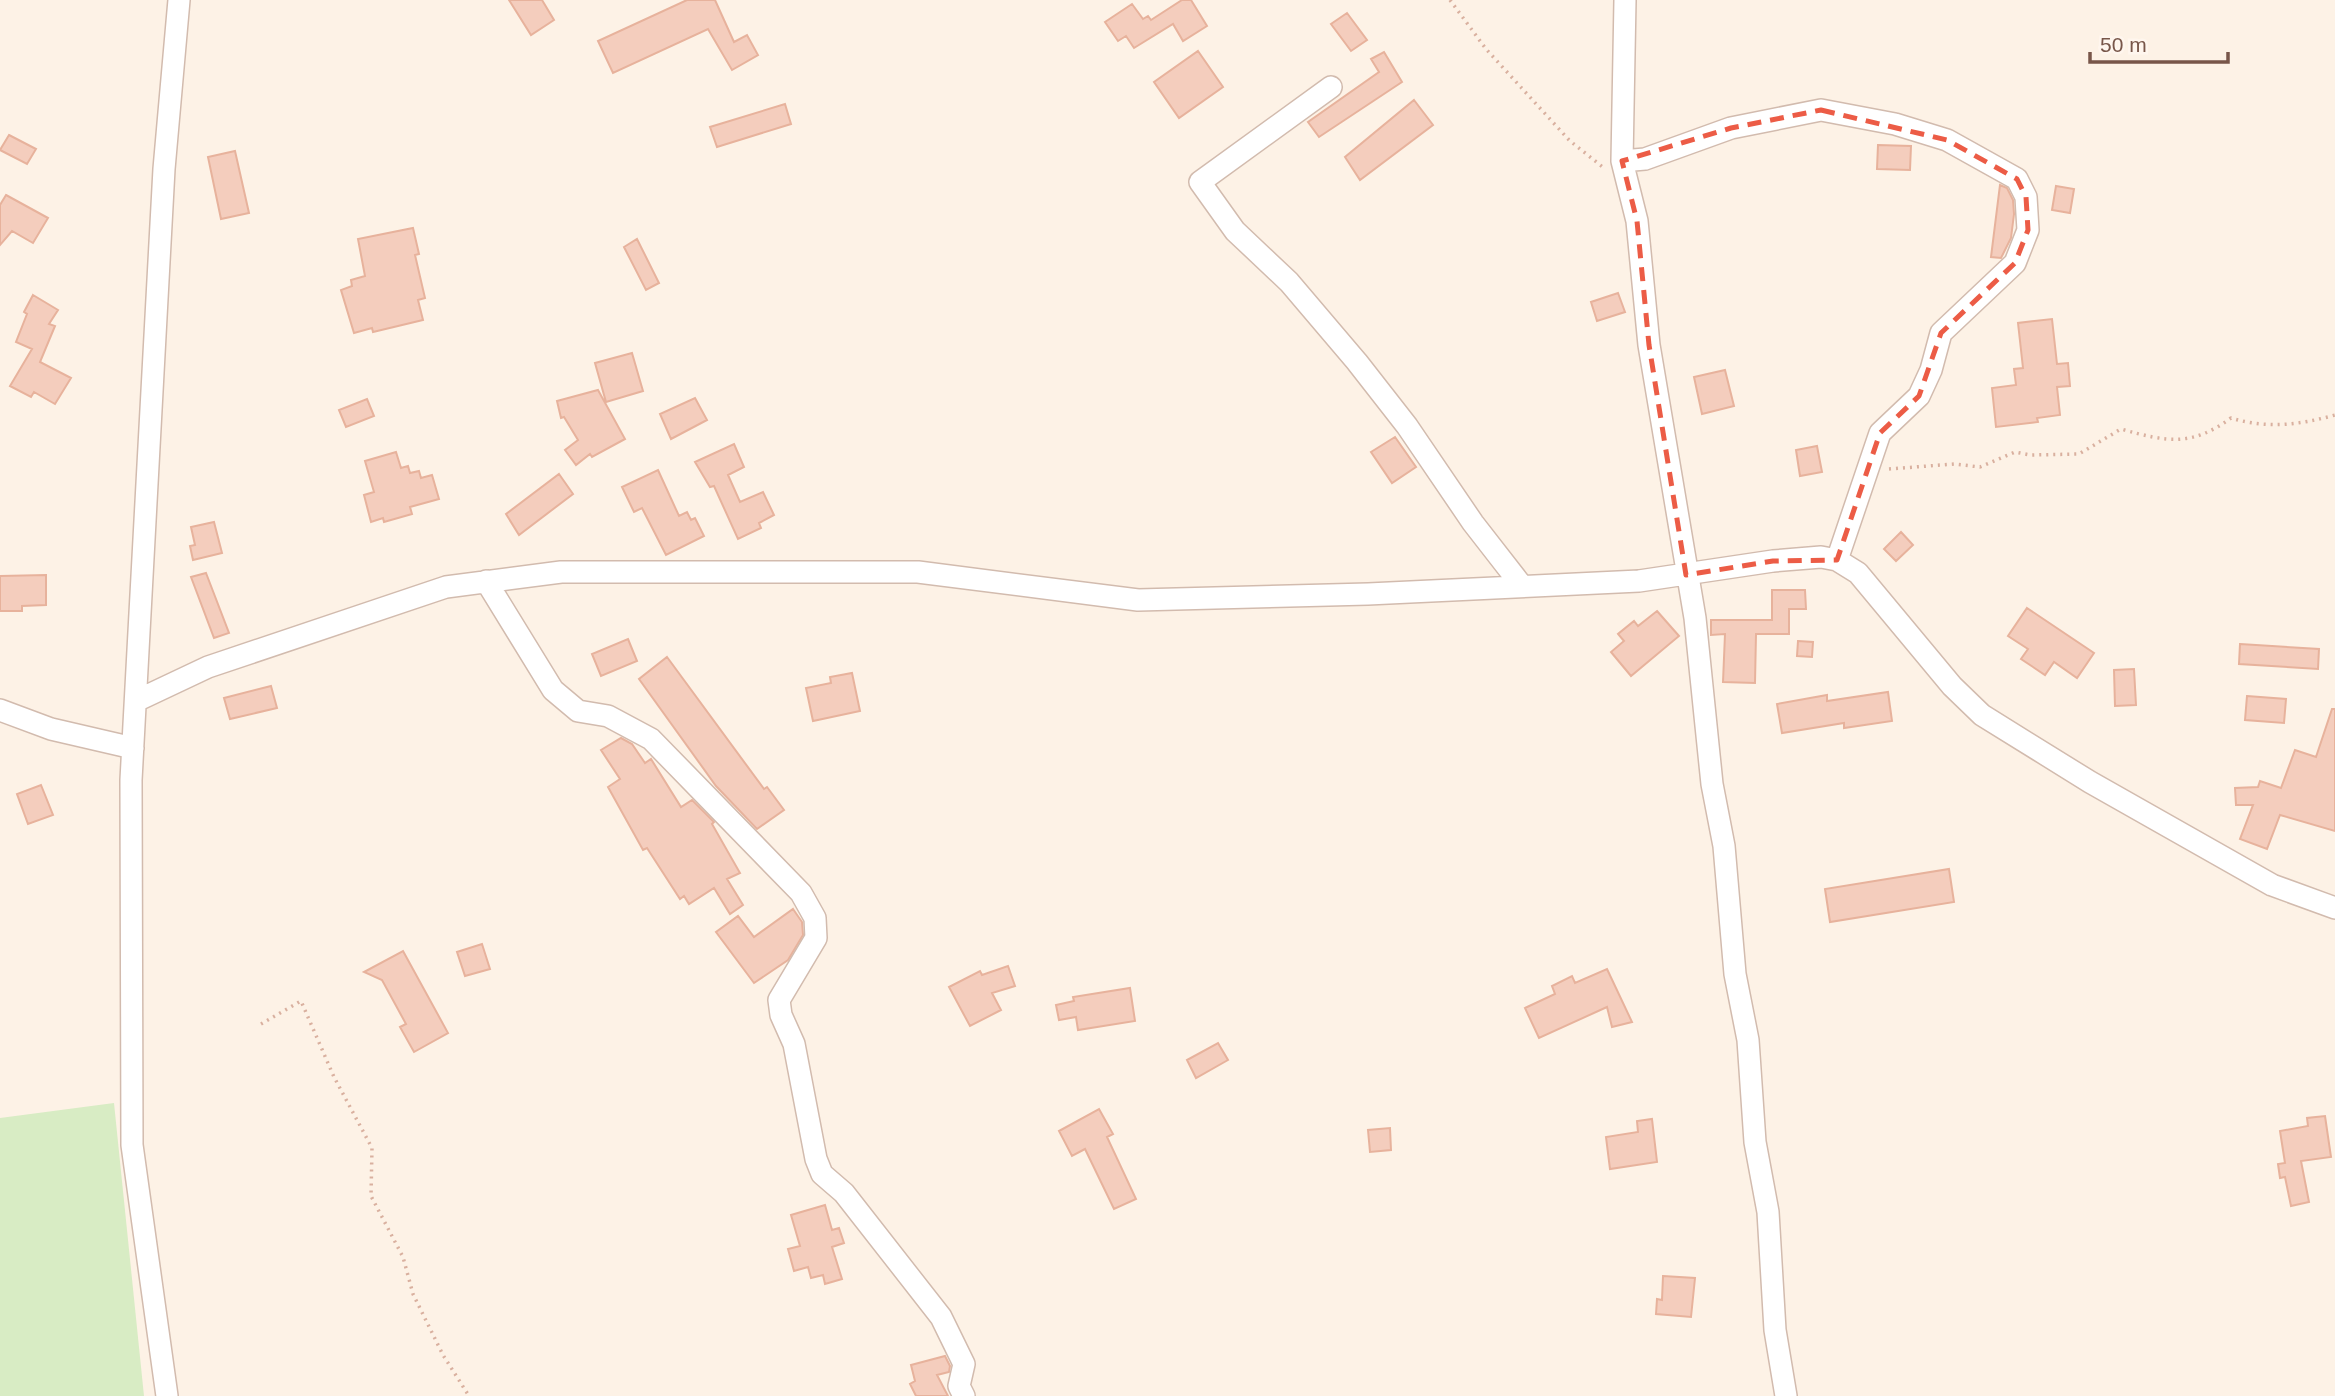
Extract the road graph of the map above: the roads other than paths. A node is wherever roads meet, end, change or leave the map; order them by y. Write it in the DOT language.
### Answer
graph roads {
  1 [pos="179,0"];
  2 [pos="1625,0"];
  3 [pos="1331,87"];
  4 [pos="1622,161"];
  5 [pos="1837,560"];
  6 [pos="1686,575"];
  7 [pos="486,581"];
  8 [pos="1522,586"];
  9 [pos="136,701"];
  10 [pos="0,710"];
  11 [pos="132,748"];
  12 [pos="2335,908"];
  13 [pos="167,1396"];
  14 [pos="964,1396"];
  15 [pos="1786,1396"];
  1 -- 9 [label="street"];
  2 -- 4 [label="street"];
  3 -- 8 [label="street"];
  4 -- 5 [label="street"];
  4 -- 6 [label="street"];
  5 -- 6 [label="street"];
  5 -- 12 [label="street"];
  6 -- 8 [label="street"];
  6 -- 15 [label="street"];
  7 -- 8 [label="street"];
  7 -- 9 [label="street"];
  7 -- 14 [label="street"];
  9 -- 11 [label="street"];
  10 -- 11 [label="street"];
  11 -- 13 [label="street"];
}
